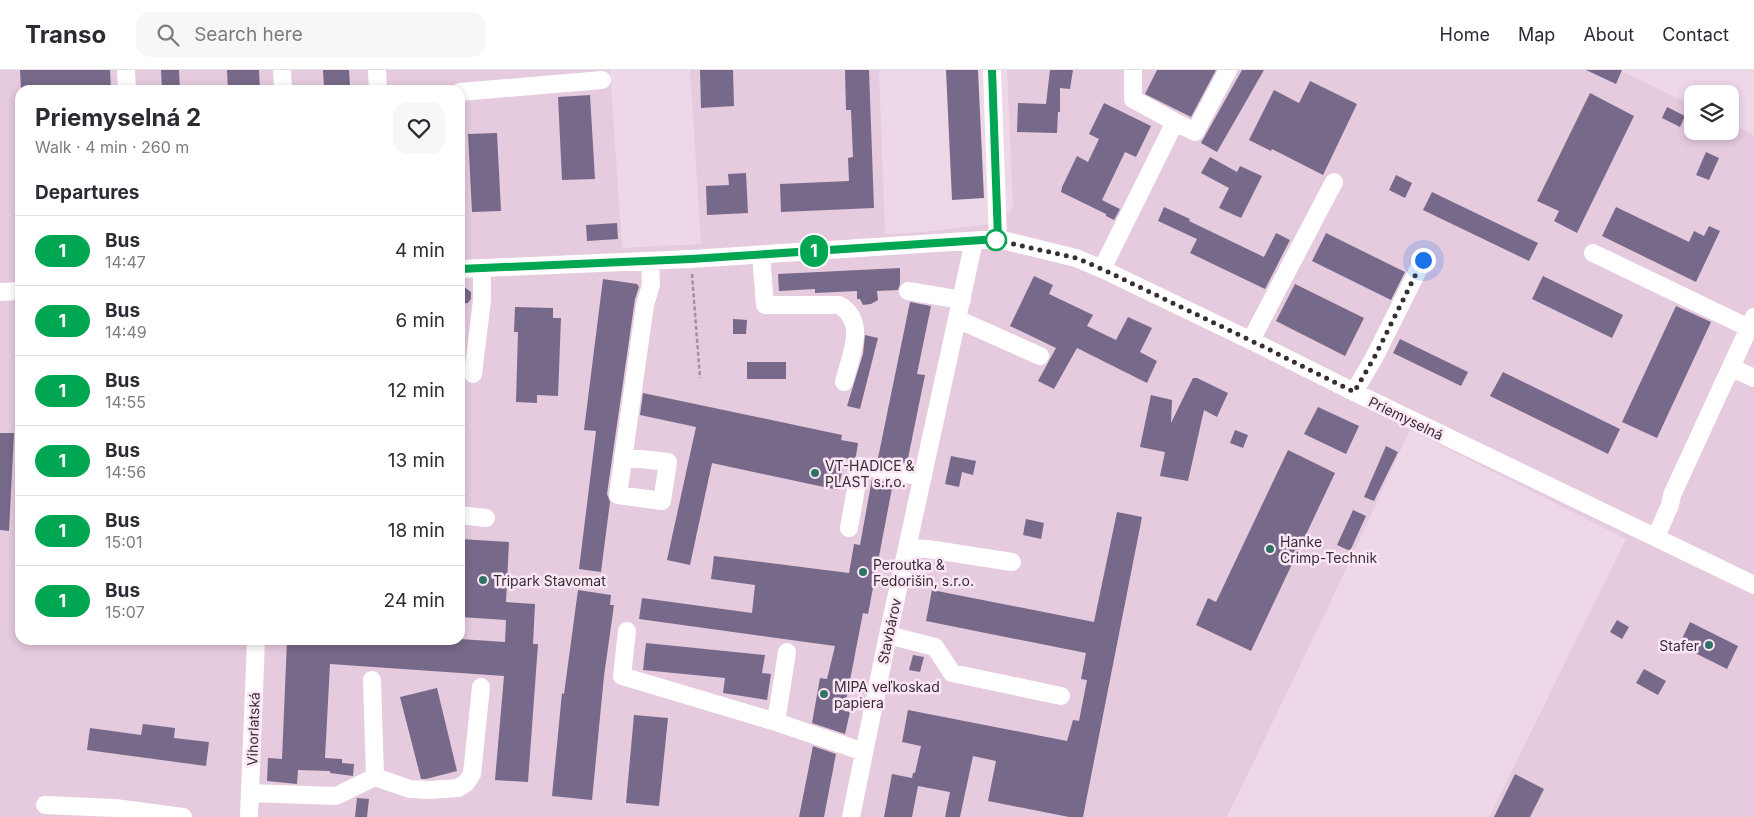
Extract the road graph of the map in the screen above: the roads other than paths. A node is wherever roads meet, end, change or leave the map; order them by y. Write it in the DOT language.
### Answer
graph roads {
  1 [pos="126,70"];
  2 [pos="282,70"];
  3 [pos="377,70"];
  4 [pos="992,70"];
  5 [pos="1133,70"];
  6 [pos="1228,70"];
  7 [pos="602,80"];
  8 [pos="127,85"];
  9 [pos="283,85"];
  10 [pos="378,85"];
  11 [pos="465,92"];
  12 [pos="1175,122"];
  13 [pos="1334,182"];
  14 [pos="998,239"];
  15 [pos="974,241"];
  16 [pos="1593,253"];
  17 [pos="761,255"];
  18 [pos="1423,260"];
  19 [pos="650,261"];
  20 [pos="482,268"];
  21 [pos="465,269"];
  22 [pos="1102,269"];
  23 [pos="908,291"];
  24 [pos="0,292"];
  25 [pos="15,292"];
  26 [pos="962,300"];
  27 [pos="957,319"];
  28 [pos="1751,323"];
  29 [pos="1251,340"];
  30 [pos="1040,356"];
  31 [pos="1732,368"];
  32 [pos="473,374"];
  33 [pos="1754,378"];
  34 [pos="844,382"];
  35 [pos="1354,392"];
  36 [pos="623,457"];
  37 [pos="923,477"];
  38 [pos="465,516"];
  39 [pos="486,518"];
  40 [pos="849,528"];
  41 [pos="1656,537"];
  42 [pos="908,548"];
  43 [pos="1012,562"];
  44 [pos="1754,585"];
  45 [pos="627,631"];
  46 [pos="888,635"];
  47 [pos="256,645"];
  48 [pos="787,652"];
  49 [pos="372,680"];
  50 [pos="481,687"];
  51 [pos="1061,696"];
  52 [pos="776,722"];
  53 [pos="864,752"];
  54 [pos="375,777"];
  55 [pos="250,792"];
  56 [pos="45,805"];
  57 [pos="114,812"];
  58 [pos="183,817"];
  59 [pos="249,817"];
  60 [pos="851,817"];
  1 -- 8 [label="street"];
  2 -- 9 [label="street"];
  3 -- 10 [label="street"];
  4 -- 14 [label="street"];
  5 -- 12 [label="street"];
  6 -- 12 [label="street"];
  7 -- 11 [label="street"];
  12 -- 22 [label="street"];
  13 -- 29 [label="street"];
  14 -- 15 [label="street, Priemyselná"];
  14 -- 22 [label="street, Priemyselná"];
  15 -- 17 [label="street, Priemyselná"];
  15 -- 26 [label="street, Stavbárov"];
  16 -- 28 [label="street"];
  17 -- 19 [label="street, Priemyselná"];
  17 -- 34 [label="street"];
  18 -- 35 [label="street"];
  19 -- 20 [label="street, Priemyselná"];
  19 -- 36 [label="street"];
  20 -- 21 [label="street, Priemyselná"];
  20 -- 32 [label="street"];
  22 -- 29 [label="street, Priemyselná"];
  23 -- 26 [label="street"];
  24 -- 25 [label="street"];
  26 -- 27 [label="street, Stavbárov"];
  27 -- 30 [label="street"];
  27 -- 37 [label="street, Stavbárov"];
  28 -- 31 [label="street"];
  29 -- 35 [label="street, Priemyselná"];
  31 -- 33 [label="street"];
  31 -- 41 [label="street"];
  35 -- 41 [label="street, Priemyselná"];
  37 -- 40 [label="street"];
  37 -- 42 [label="street, Stavbárov"];
  38 -- 39 [label="street"];
  41 -- 44 [label="street, Priemyselná"];
  42 -- 43 [label="street"];
  42 -- 46 [label="street, Stavbárov"];
  45 -- 52 [label="street"];
  46 -- 51 [label="street"];
  46 -- 53 [label="street, Stavbárov"];
  47 -- 55 [label="street, Vihorlatská"];
  48 -- 52 [label="street"];
  49 -- 54 [label="street"];
  50 -- 54 [label="street"];
  52 -- 53 [label="street"];
  53 -- 60 [label="street, Stavbárov"];
  54 -- 55 [label="street"];
  55 -- 59 [label="street, Vihorlatská"];
  56 -- 57 [label="street"];
  57 -- 58 [label="street"];
}
